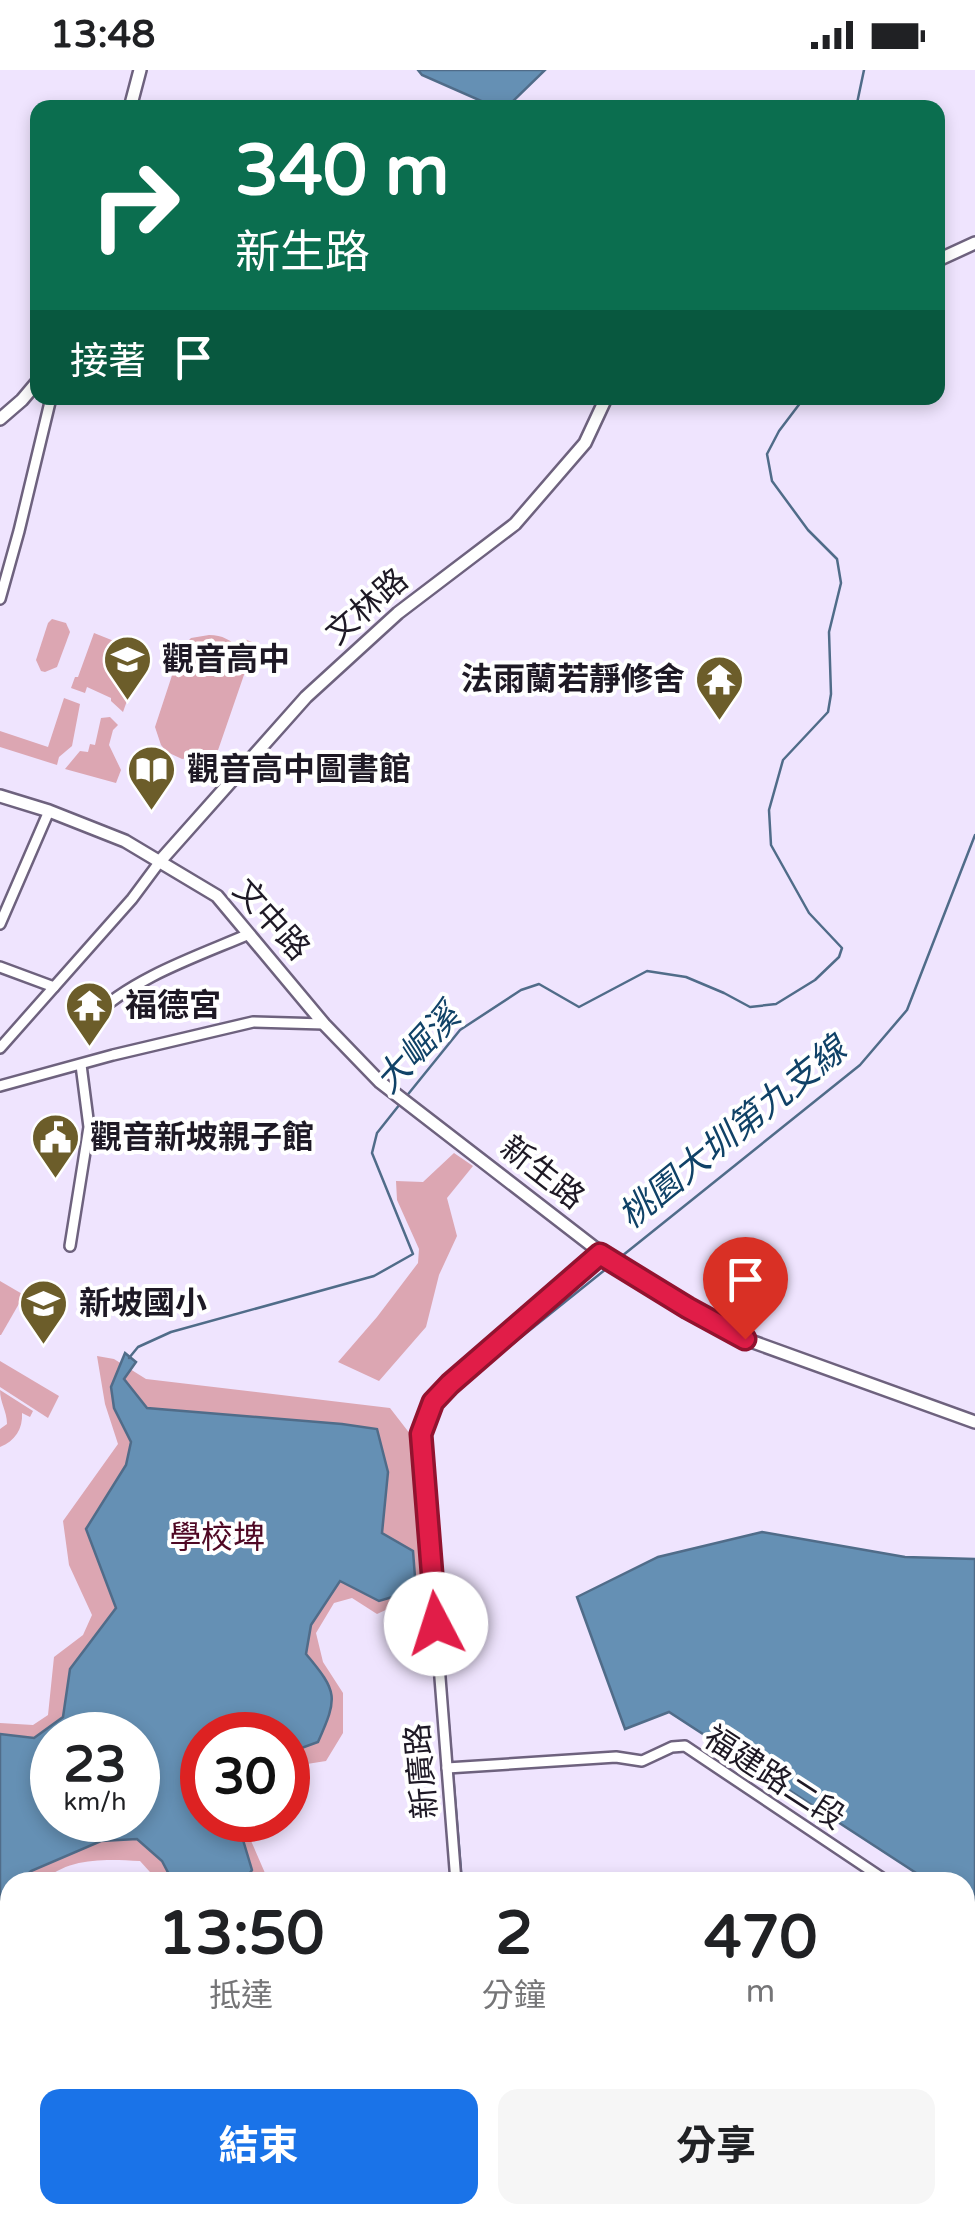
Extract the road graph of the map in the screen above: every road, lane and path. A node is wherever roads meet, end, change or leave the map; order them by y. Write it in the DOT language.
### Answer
graph roads {
  1 [pos="140,70"];
  2 [pos="132,100"];
  3 [pos="975,243"];
  4 [pos="945,257"];
  5 [pos="30,390"];
  6 [pos="49,405"];
  7 [pos="603,405"];
  8 [pos="0,419"];
  9 [pos="0,599"];
  10 [pos="0,796"];
  11 [pos="49,811"];
  12 [pos="161,860"];
  13 [pos="0,924"];
  14 [pos="249,934"];
  15 [pos="0,967"];
  16 [pos="54,988"];
  17 [pos="93,1017"];
  18 [pos="324,1024"];
  19 [pos="0,1048"];
  20 [pos="81,1065"];
  21 [pos="0,1086"];
  22 [pos="70,1246"];
  23 [pos="600,1254"];
  24 [pos="975,1422"];
  25 [pos="447,1768"];
  26 [pos="455,1872"];
  27 [pos="873,1872"];
  1 -- 2 [label="street"];
  3 -- 4 [label="street"];
  5 -- 8 [label="street"];
  6 -- 9 [label="street"];
  7 -- 12 [label="street, 文林路"];
  10 -- 11 [label="street, 文中路"];
  11 -- 12 [label="street, 文中路"];
  11 -- 13 [label="street"];
  12 -- 14 [label="street, 文中路"];
  12 -- 16 [label="street"];
  14 -- 17 [label="street"];
  14 -- 18 [label="street, 文中路"];
  15 -- 16 [label="street"];
  16 -- 19 [label="street"];
  18 -- 20 [label="street"];
  18 -- 23 [label="street, 新生路"];
  20 -- 21 [label="street"];
  20 -- 22 [label="street"];
  23 -- 24 [label="street, 新生路"];
  23 -- 25 [label="street, 新廣路"];
  25 -- 26 [label="street, 新廣路"];
  25 -- 27 [label="street, 福建路二段"];
}
